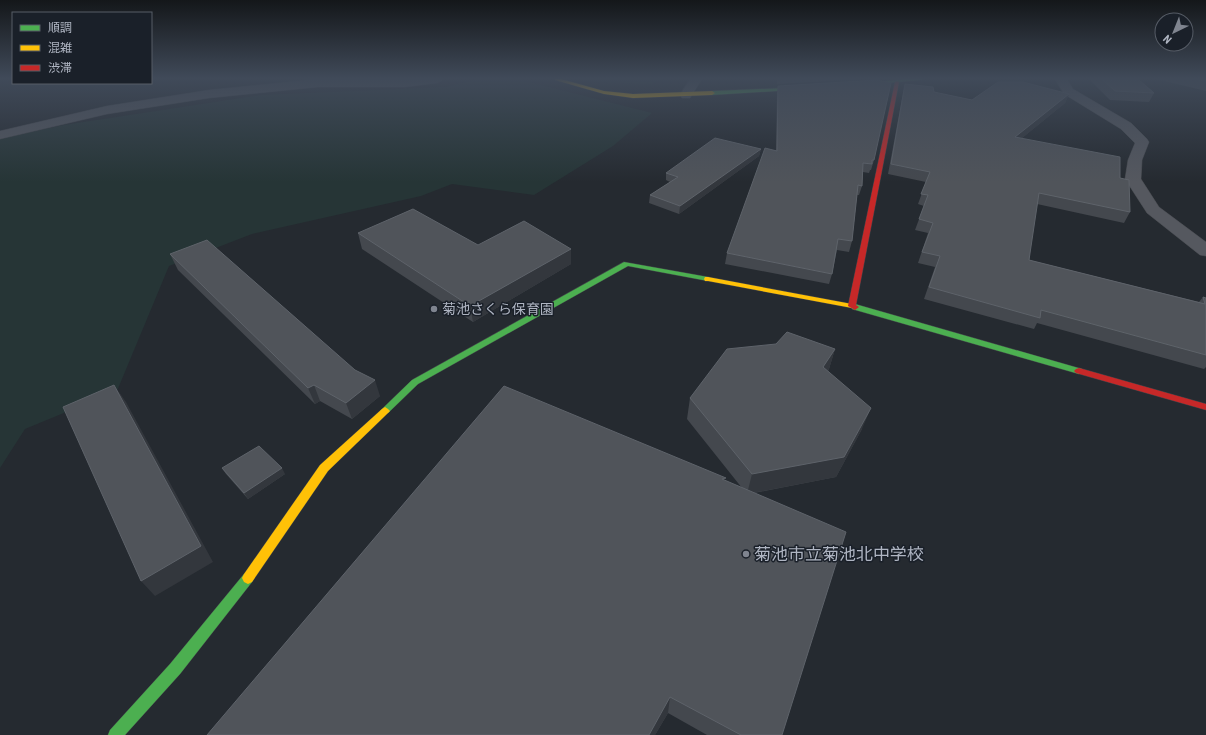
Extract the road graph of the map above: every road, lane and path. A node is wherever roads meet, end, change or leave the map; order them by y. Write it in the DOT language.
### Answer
graph roads {
  1 [pos="93,113"];
  2 [pos="891,113"];
  3 [pos="1105,113"];
  4 [pos="0,135"];
  5 [pos="1206,251"];
  6 [pos="852,306"];
  7 [pos="1206,407"];
  8 [pos="115,735"];
  1 -- 4 [label="street"];
  2 -- 6 [label="main road"];
  3 -- 5 [label="street"];
  6 -- 7 [label="main road"];
  6 -- 8 [label="main road"];
}
